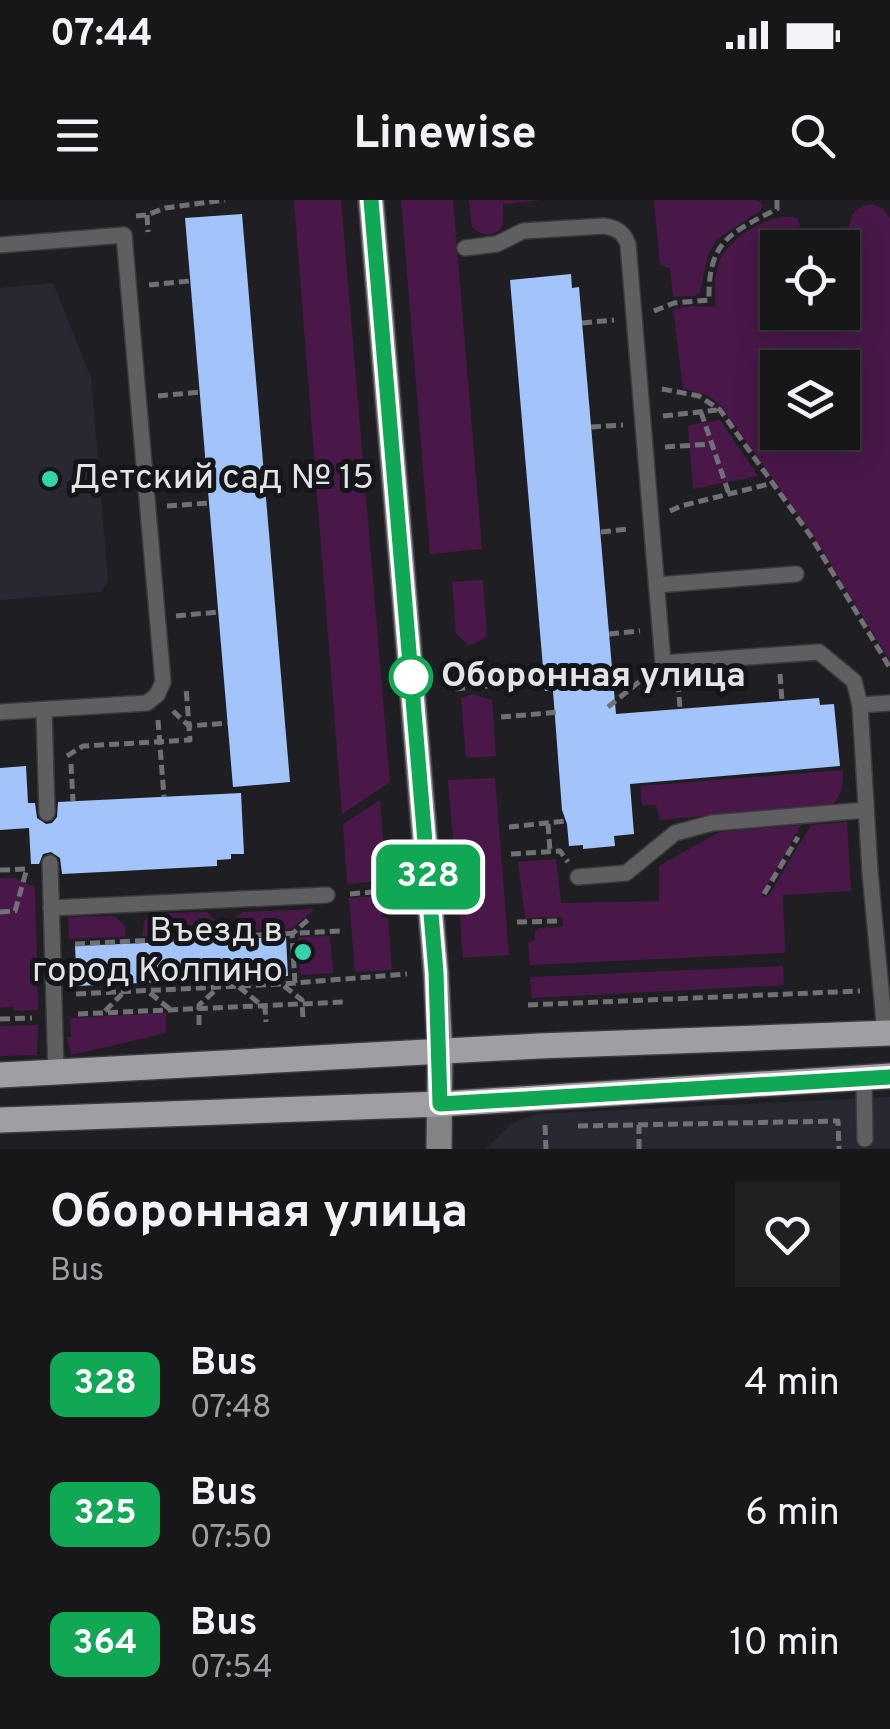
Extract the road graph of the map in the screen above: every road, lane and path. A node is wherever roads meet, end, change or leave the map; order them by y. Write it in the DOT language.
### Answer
graph roads {
  1 [pos="226,200"];
  2 [pos="371,200"];
  3 [pos="777,200"];
  4 [pos="147,215"];
  5 [pos="0,245"];
  6 [pos="465,248"];
  7 [pos="190,281"];
  8 [pos="128,287"];
  9 [pos="634,319"];
  10 [pos="582,323"];
  11 [pos="639,387"];
  12 [pos="200,392"];
  13 [pos="138,398"];
  14 [pos="701,412"];
  15 [pos="712,444"];
  16 [pos="645,448"];
  17 [pos="773,484"];
  18 [pos="730,494"];
  19 [pos="209,503"];
  20 [pos="148,508"];
  21 [pos="650,520"];
  22 [pos="601,532"];
  23 [pos="796,574"];
  24 [pos="656,585"];
  25 [pos="218,612"];
  26 [pos="157,617"];
  27 [pos="640,632"];
  28 [pos="609,634"];
  29 [pos="663,662"];
  30 [pos="780,668"];
  31 [pos="890,668"];
  32 [pos="678,676"];
  33 [pos="499,685"];
  34 [pos="455,689"];
  35 [pos="156,695"];
  36 [pos="782,701"];
  37 [pos="890,703"];
  38 [pos="860,704"];
  39 [pos="608,707"];
  40 [pos="680,709"];
  41 [pos="44,710"];
  42 [pos="0,712"];
  43 [pos="560,712"];
  44 [pos="501,717"];
  45 [pos="228,723"];
  46 [pos="164,797"];
  47 [pos="866,810"];
  48 [pos="47,812"];
  49 [pos="810,815"];
  50 [pos="566,821"];
  51 [pos="548,824"];
  52 [pos="509,827"];
  53 [pos="550,852"];
  54 [pos="511,854"];
  55 [pos="50,863"];
  56 [pos="27,869"];
  57 [pos="578,876"];
  58 [pos="394,890"];
  59 [pos="764,894"];
  60 [pos="327,895"];
  61 [pos="51,908"];
  62 [pos="0,912"];
  63 [pos="310,917"];
  64 [pos="560,920"];
  65 [pos="517,922"];
  66 [pos="342,931"];
  67 [pos="292,934"];
  68 [pos="52,944"];
  69 [pos="408,974"];
  70 [pos="295,983"];
  71 [pos="282,984"];
  72 [pos="220,986"];
  73 [pos="238,986"];
  74 [pos="882,990"];
  75 [pos="147,991"];
  76 [pos="124,992"];
  77 [pos="54,995"];
  78 [pos="302,1004"];
  79 [pos="262,1006"];
  80 [pos="345,1006"];
  81 [pos="528,1006"];
  82 [pos="199,1008"];
  83 [pos="171,1010"];
  84 [pos="104,1012"];
  85 [pos="54,1017"];
  86 [pos="0,1019"];
  87 [pos="303,1020"];
  88 [pos="266,1022"];
  89 [pos="200,1026"];
  90 [pos="887,1033"];
  91 [pos="440,1052"];
  92 [pos="56,1072"];
  93 [pos="0,1075"];
  94 [pos="890,1076"];
  95 [pos="864,1078"];
  96 [pos="440,1104"];
  97 [pos="544,1112"];
  98 [pos="0,1120"];
  99 [pos="639,1125"];
  100 [pos="564,1126"];
  101 [pos="865,1139"];
  102 [pos="439,1149"];
  103 [pos="546,1149"];
  104 [pos="639,1149"];
  105 [pos="840,1149"];
  1 -- 4 [label="path"];
  2 -- 91 [label="main road"];
  3 -- 9 [label="path"];
  5 -- 8 [label="lane"];
  6 -- 9 [label="lane"];
  7 -- 8 [label="path"];
  8 -- 13 [label="lane"];
  9 -- 10 [label="path"];
  9 -- 11 [label="lane"];
  11 -- 16 [label="lane"];
  11 -- 17 [label="path"];
  12 -- 13 [label="path"];
  13 -- 20 [label="lane"];
  14 -- 15 [label="path"];
  15 -- 16 [label="path"];
  15 -- 18 [label="path"];
  16 -- 21 [label="lane"];
  17 -- 18 [label="path"];
  17 -- 31 [label="path"];
  18 -- 21 [label="path"];
  19 -- 20 [label="path"];
  20 -- 26 [label="lane"];
  21 -- 22 [label="path"];
  21 -- 24 [label="lane"];
  23 -- 24 [label="lane"];
  24 -- 29 [label="lane"];
  25 -- 26 [label="path"];
  26 -- 35 [label="lane"];
  27 -- 28 [label="path"];
  29 -- 38 [label="lane"];
  29 -- 39 [label="path"];
  30 -- 36 [label="path"];
  32 -- 40 [label="path"];
  33 -- 34 [label="path"];
  35 -- 41 [label="lane"];
  35 -- 45 [label="path"];
  35 -- 46 [label="path"];
  37 -- 38 [label="lane"];
  38 -- 47 [label="lane"];
  41 -- 42 [label="lane"];
  41 -- 48 [label="lane"];
  43 -- 44 [label="path"];
  47 -- 49 [label="lane"];
  47 -- 74 [label="lane"];
  49 -- 57 [label="lane"];
  49 -- 59 [label="path"];
  50 -- 51 [label="path"];
  51 -- 52 [label="path"];
  51 -- 53 [label="path"];
  53 -- 54 [label="path"];
  53 -- 57 [label="path"];
  55 -- 61 [label="lane"];
  56 -- 62 [label="path"];
  58 -- 60 [label="path"];
  60 -- 61 [label="lane"];
  61 -- 68 [label="lane"];
  63 -- 67 [label="path"];
  64 -- 65 [label="path"];
  66 -- 67 [label="path"];
  67 -- 68 [label="path"];
  67 -- 70 [label="path"];
  68 -- 77 [label="lane"];
  69 -- 70 [label="path"];
  70 -- 71 [label="path"];
  71 -- 73 [label="path"];
  71 -- 78 [label="path"];
  72 -- 73 [label="path"];
  72 -- 75 [label="path"];
  72 -- 82 [label="path"];
  73 -- 79 [label="path"];
  74 -- 81 [label="path"];
  74 -- 90 [label="lane"];
  75 -- 76 [label="path"];
  75 -- 83 [label="path"];
  76 -- 77 [label="path"];
  76 -- 84 [label="path"];
  77 -- 85 [label="lane"];
  78 -- 79 [label="path"];
  78 -- 80 [label="path"];
  78 -- 87 [label="path"];
  79 -- 82 [label="path"];
  79 -- 88 [label="path"];
  82 -- 83 [label="path"];
  82 -- 89 [label="path"];
  83 -- 84 [label="path"];
  84 -- 85 [label="path"];
  85 -- 86 [label="path"];
  85 -- 92 [label="lane"];
  90 -- 91 [label="main road"];
  91 -- 92 [label="main road"];
  91 -- 96 [label="main road"];
  92 -- 93 [label="main road"];
  94 -- 95 [label="main road"];
  95 -- 96 [label="main road"];
  95 -- 101 [label="lane"];
  96 -- 98 [label="main road"];
  96 -- 102 [label="main road"];
  97 -- 103 [label="path"];
  99 -- 100 [label="path"];
  99 -- 104 [label="path"];
  99 -- 105 [label="path"];
}
